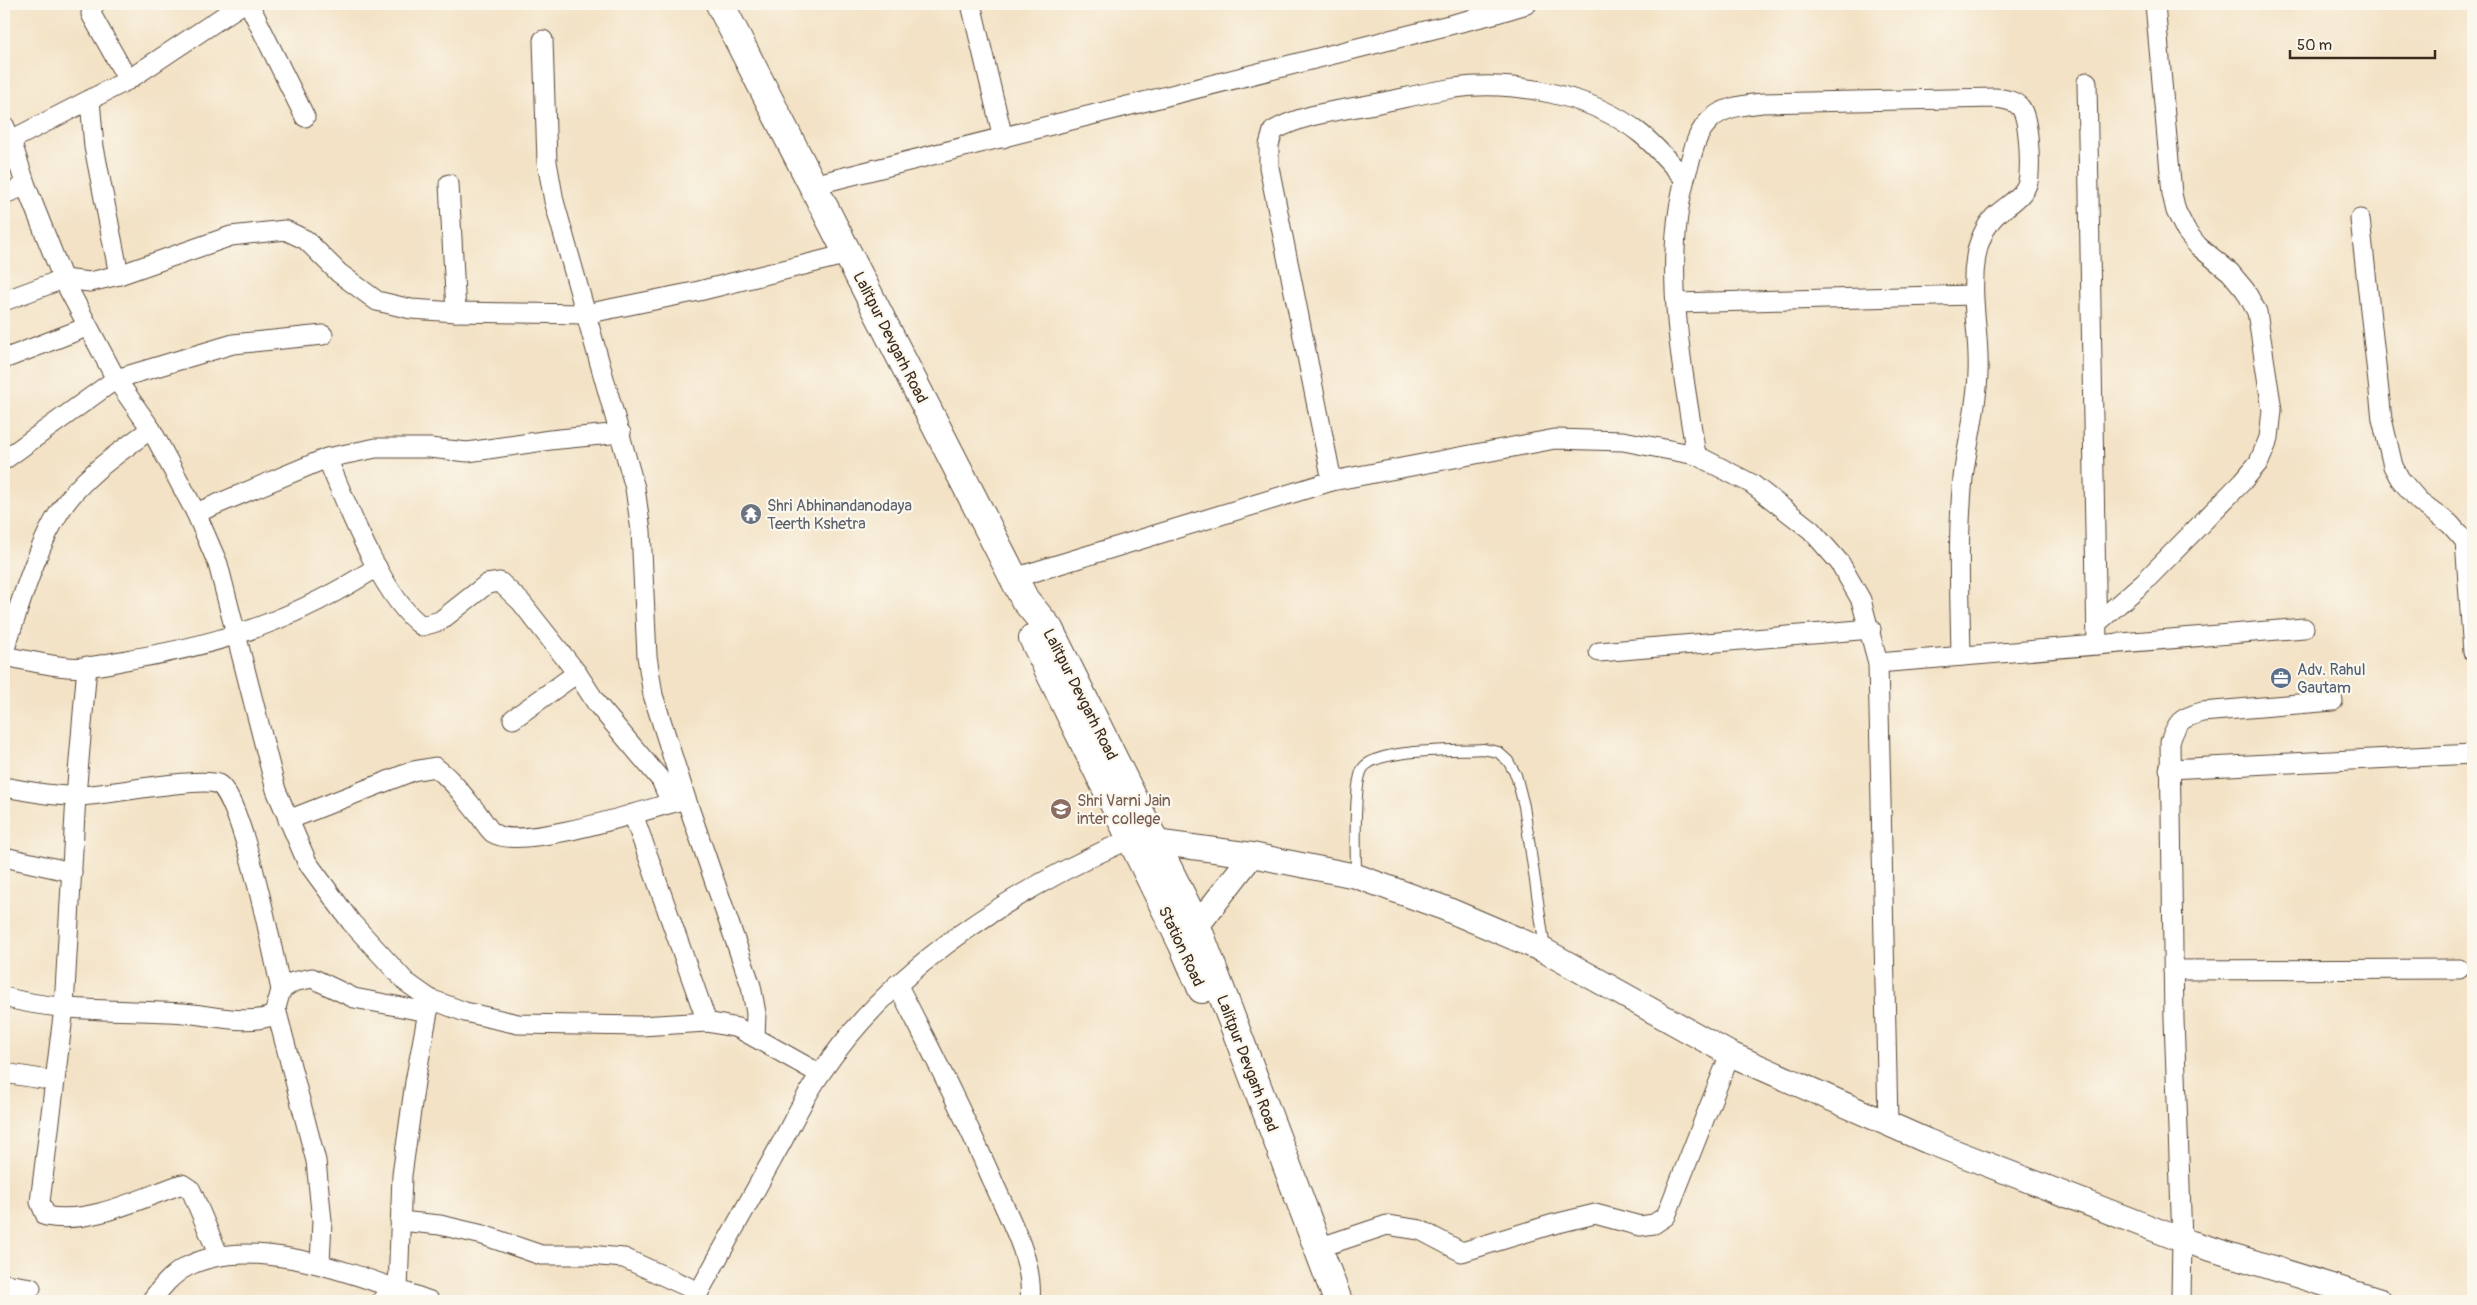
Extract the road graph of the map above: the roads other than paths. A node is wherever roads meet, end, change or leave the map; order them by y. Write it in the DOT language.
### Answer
graph roads {
  1 [pos="96,4"];
  2 [pos="249,4"];
  3 [pos="720,4"];
  4 [pos="971,4"];
  5 [pos="1527,4"];
  6 [pos="2155,4"];
  7 [pos="230,7"];
  8 [pos="543,40"];
  9 [pos="128,80"];
  10 [pos="2087,82"];
  11 [pos="90,100"];
  12 [pos="305,117"];
  13 [pos="8,133"];
  14 [pos="1003,138"];
  15 [pos="1684,178"];
  16 [pos="449,184"];
  17 [pos="813,185"];
  18 [pos="26,186"];
  19 [pos="4,194"];
  20 [pos="2360,220"];
  21 [pos="848,254"];
  22 [pos="119,275"];
  23 [pos="63,279"];
  24 [pos="1972,295"];
  25 [pos="4,301"];
  26 [pos="1676,303"];
  27 [pos="456,312"];
  28 [pos="585,314"];
  29 [pos="87,327"];
  30 [pos="323,335"];
  31 [pos="4,360"];
  32 [pos="116,379"];
  33 [pos="150,429"];
  34 [pos="620,433"];
  35 [pos="1696,455"];
  36 [pos="328,458"];
  37 [pos="4,460"];
  38 [pos="1332,481"];
  39 [pos="196,513"];
  40 [pos="2470,550"];
  41 [pos="377,567"];
  42 [pos="1020,589"];
  43 [pos="2097,623"];
  44 [pos="2304,628"];
  45 [pos="1870,629"];
  46 [pos="236,636"];
  47 [pos="2097,645"];
  48 [pos="4,650"];
  49 [pos="1599,652"];
  50 [pos="2473,652"];
  51 [pos="4,656"];
  52 [pos="1961,656"];
  53 [pos="1878,664"];
  54 [pos="87,666"];
  55 [pos="577,673"];
  56 [pos="2333,700"];
  57 [pos="513,719"];
  58 [pos="2473,754"];
  59 [pos="2170,769"];
  60 [pos="4,787"];
  61 [pos="76,796"];
  62 [pos="679,801"];
  63 [pos="633,814"];
  64 [pos="288,820"];
  65 [pos="1143,841"];
  66 [pos="1252,855"];
  67 [pos="4,857"];
  68 [pos="72,872"];
  69 [pos="1356,876"];
  70 [pos="1190,936"];
  71 [pos="1545,951"];
  72 [pos="2459,969"];
  73 [pos="2173,970"];
  74 [pos="898,984"];
  75 [pos="282,990"];
  76 [pos="4,997"];
  77 [pos="429,1006"];
  78 [pos="64,1008"];
  79 [pos="276,1009"];
  80 [pos="707,1022"];
  81 [pos="755,1037"];
  82 [pos="1730,1054"];
  83 [pos="4,1073"];
  84 [pos="820,1074"];
  85 [pos="55,1081"];
  86 [pos="1888,1124"];
  87 [pos="400,1221"];
  88 [pos="2182,1240"];
  89 [pos="1318,1248"];
  90 [pos="219,1256"];
  91 [pos="320,1264"];
  92 [pos="4,1284"];
  93 [pos="31,1288"];
  94 [pos="398,1290"];
  95 [pos="697,1296"];
  96 [pos="151,1301"];
  97 [pos="381,1301"];
  98 [pos="430,1301"];
  99 [pos="1030,1301"];
  100 [pos="1319,1301"];
  101 [pos="1338,1301"];
  102 [pos="2182,1301"];
  103 [pos="2380,1301"];
  1 -- 9 [label="street"];
  2 -- 12 [label="street"];
  3 -- 17 [label="main road, Lalitpur Devgarh Road"];
  4 -- 14 [label="street"];
  5 -- 14 [label="street"];
  6 -- 43 [label="street"];
  7 -- 9 [label="street"];
  8 -- 28 [label="street"];
  9 -- 11 [label="street"];
  10 -- 43 [label="street"];
  11 -- 13 [label="street"];
  11 -- 22 [label="street"];
  13 -- 18 [label="street"];
  14 -- 17 [label="street"];
  15 -- 24 [label="street"];
  15 -- 26 [label="street"];
  15 -- 38 [label="street"];
  16 -- 27 [label="street"];
  17 -- 21 [label="main road, Lalitpur Devgarh Road"];
  18 -- 19 [label="street"];
  18 -- 23 [label="street"];
  20 -- 40 [label="street"];
  21 -- 28 [label="street"];
  21 -- 42 [label="main road, Lalitpur Devgarh Road"];
  22 -- 23 [label="street"];
  22 -- 27 [label="street"];
  23 -- 25 [label="street"];
  23 -- 29 [label="street"];
  24 -- 26 [label="street"];
  24 -- 52 [label="street"];
  26 -- 35 [label="street"];
  27 -- 28 [label="street"];
  28 -- 34 [label="street"];
  29 -- 31 [label="street"];
  29 -- 32 [label="street"];
  30 -- 32 [label="street"];
  32 -- 33 [label="street"];
  32 -- 37 [label="street"];
  33 -- 39 [label="street"];
  33 -- 48 [label="street"];
  34 -- 36 [label="street"];
  34 -- 62 [label="street"];
  35 -- 38 [label="street"];
  35 -- 45 [label="street"];
  36 -- 39 [label="street"];
  36 -- 41 [label="street"];
  38 -- 42 [label="street"];
  39 -- 46 [label="street"];
  40 -- 50 [label="street"];
  41 -- 46 [label="street"];
  41 -- 55 [label="street"];
  42 -- 65 [label="main road, Lalitpur Devgarh Road"];
  43 -- 47 [label="street"];
  44 -- 47 [label="street"];
  45 -- 49 [label="street"];
  45 -- 53 [label="street"];
  46 -- 54 [label="street"];
  46 -- 64 [label="street"];
  47 -- 52 [label="street"];
  51 -- 54 [label="street"];
  52 -- 53 [label="street"];
  53 -- 86 [label="street"];
  54 -- 61 [label="street"];
  55 -- 57 [label="street"];
  55 -- 62 [label="street"];
  56 -- 59 [label="street"];
  58 -- 59 [label="street"];
  59 -- 73 [label="street"];
  60 -- 61 [label="street"];
  61 -- 68 [label="street"];
  61 -- 75 [label="street"];
  62 -- 63 [label="street"];
  62 -- 81 [label="street"];
  63 -- 64 [label="street"];
  63 -- 80 [label="street"];
  64 -- 77 [label="street"];
  65 -- 66 [label="street"];
  65 -- 70 [label="main road, Lalitpur Devgarh Road"];
  65 -- 74 [label="street"];
  66 -- 69 [label="street"];
  66 -- 70 [label="street"];
  67 -- 68 [label="street"];
  68 -- 78 [label="street"];
  69 -- 71 [label="street"];
  69 -- 71 [label="lane"];
  70 -- 89 [label="main road, Lalitpur Devgarh Road"];
  70 -- 100 [label="main road, Station Road"];
  71 -- 82 [label="street"];
  72 -- 73 [label="street"];
  73 -- 88 [label="street"];
  74 -- 84 [label="street"];
  74 -- 99 [label="street"];
  75 -- 77 [label="street"];
  75 -- 79 [label="street"];
  76 -- 78 [label="street"];
  77 -- 80 [label="street"];
  77 -- 87 [label="street"];
  78 -- 79 [label="street"];
  78 -- 85 [label="street"];
  79 -- 91 [label="street"];
  80 -- 81 [label="street"];
  81 -- 84 [label="street"];
  82 -- 86 [label="street"];
  82 -- 89 [label="street"];
  83 -- 85 [label="street"];
  84 -- 95 [label="street"];
  85 -- 90 [label="street"];
  86 -- 88 [label="street"];
  87 -- 94 [label="street"];
  87 -- 95 [label="street"];
  88 -- 102 [label="street"];
  88 -- 103 [label="street"];
  89 -- 101 [label="main road, Lalitpur Devgarh Road"];
  90 -- 91 [label="street"];
  90 -- 96 [label="street"];
  91 -- 94 [label="street"];
  92 -- 93 [label="street"];
  94 -- 97 [label="street"];
  94 -- 98 [label="street"];
}
